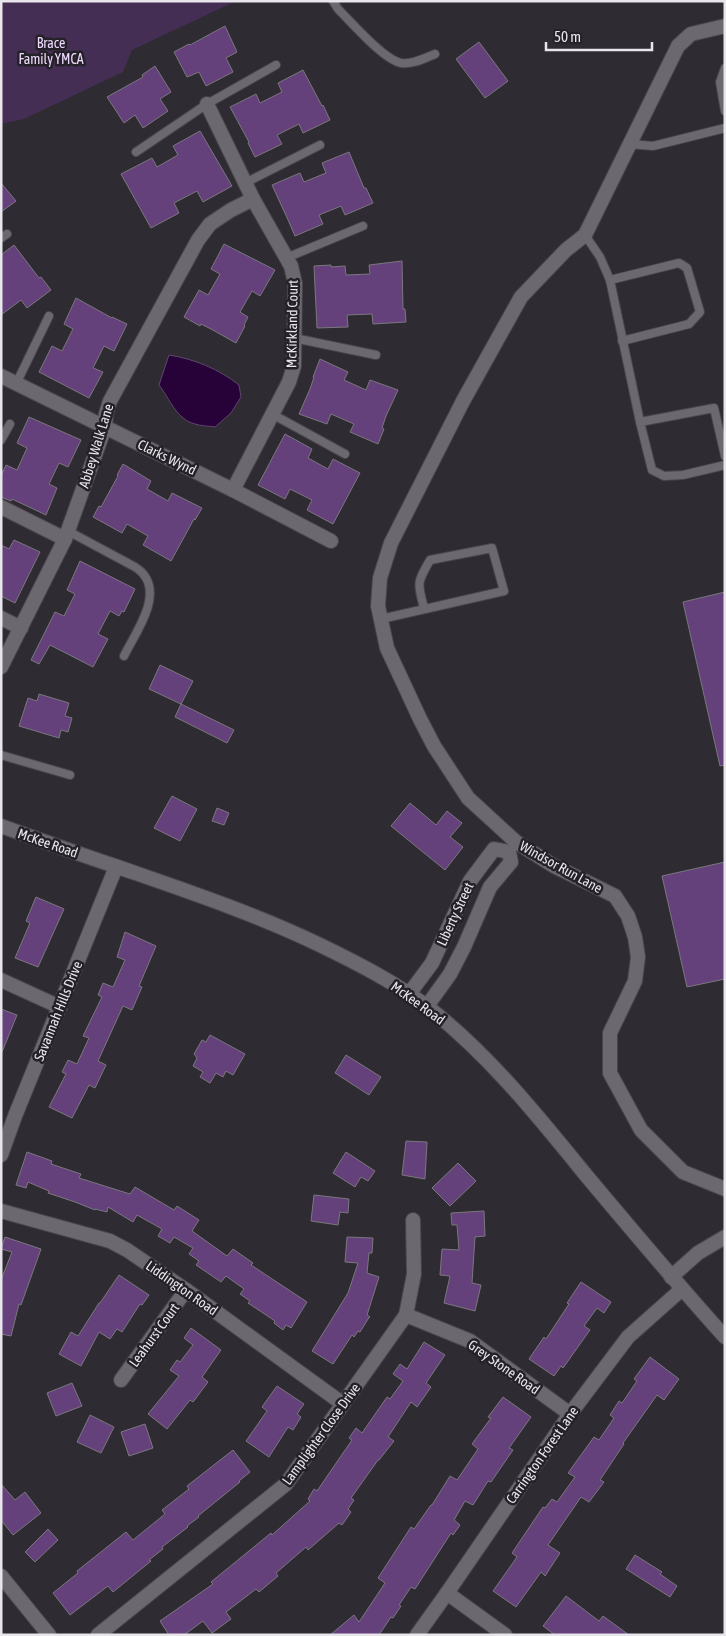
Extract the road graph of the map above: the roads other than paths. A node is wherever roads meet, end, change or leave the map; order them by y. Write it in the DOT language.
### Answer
graph roads {
  1 [pos="333,1"];
  2 [pos="725,26"];
  3 [pos="435,54"];
  4 [pos="276,65"];
  5 [pos="725,68"];
  6 [pos="207,104"];
  7 [pos="725,111"];
  8 [pos="725,128"];
  9 [pos="629,144"];
  10 [pos="320,145"];
  11 [pos="136,152"];
  12 [pos="245,183"];
  13 [pos="253,199"];
  14 [pos="363,226"];
  15 [pos="585,235"];
  16 [pos="286,258"];
  17 [pos="610,280"];
  18 [pos="49,316"];
  19 [pos="294,338"];
  20 [pos="622,341"];
  21 [pos="376,355"];
  22 [pos="1,376"];
  23 [pos="16,384"];
  24 [pos="272,414"];
  25 [pos="640,422"];
  26 [pos="10,424"];
  27 [pos="105,427"];
  28 [pos="1,440"];
  29 [pos="344,454"];
  30 [pos="725,456"];
  31 [pos="725,465"];
  32 [pos="233,490"];
  33 [pos="1,507"];
  34 [pos="66,535"];
  35 [pos="330,542"];
  36 [pos="424,608"];
  37 [pos="1,618"];
  38 [pos="381,619"];
  39 [pos="21,628"];
  40 [pos="124,656"];
  41 [pos="1,667"];
  42 [pos="1,755"];
  43 [pos="70,775"];
  44 [pos="1,826"];
  45 [pos="512,847"];
  46 [pos="116,867"];
  47 [pos="458,904"];
  48 [pos="477,915"];
  49 [pos="1,980"];
  50 [pos="409,994"];
  51 [pos="60,1006"];
  52 [pos="427,1006"];
  53 [pos="1,1156"];
  54 [pos="725,1189"];
  55 [pos="1,1211"];
  56 [pos="413,1220"];
  57 [pos="725,1238"];
  58 [pos="671,1277"];
  59 [pos="186,1290"];
  60 [pos="682,1290"];
  61 [pos="406,1315"];
  62 [pos="725,1337"];
  63 [pos="121,1380"];
  64 [pos="343,1404"];
  65 [pos="570,1414"];
  66 [pos="1,1576"];
  67 [pos="447,1593"];
  68 [pos="49,1635"];
  69 [pos="98,1635"];
  70 [pos="417,1635"];
  71 [pos="505,1635"];
  1 -- 3 [label="lane"];
  2 -- 9 [label="street"];
  4 -- 6 [label="lane"];
  5 -- 7 [label="lane"];
  6 -- 11 [label="lane"];
  6 -- 12 [label="street, McKirkland Court"];
  8 -- 9 [label="lane"];
  9 -- 15 [label="street"];
  10 -- 12 [label="lane"];
  12 -- 13 [label="street, McKirkland Court"];
  13 -- 16 [label="street, McKirkland Court"];
  13 -- 27 [label="street, Abbey Walk Lane"];
  14 -- 16 [label="lane"];
  15 -- 17 [label="lane"];
  15 -- 38 [label="street, Windsor Run Lane"];
  16 -- 19 [label="street, McKirkland Court"];
  17 -- 20 [label="lane"];
  17 -- 20 [label="lane"];
  18 -- 23 [label="lane"];
  19 -- 21 [label="lane"];
  19 -- 24 [label="street, McKirkland Court"];
  20 -- 25 [label="lane"];
  22 -- 23 [label="street, Clarks Wynd"];
  23 -- 27 [label="street, Clarks Wynd"];
  24 -- 29 [label="lane"];
  24 -- 32 [label="street, McKirkland Court"];
  25 -- 30 [label="lane"];
  25 -- 31 [label="lane"];
  26 -- 28 [label="lane"];
  27 -- 32 [label="street, Clarks Wynd"];
  27 -- 34 [label="street, Abbey Walk Lane"];
  32 -- 35 [label="street, Clarks Wynd"];
  33 -- 34 [label="street"];
  34 -- 39 [label="street, Abbey Walk Lane"];
  34 -- 40 [label="lane"];
  36 -- 36 [label="lane"];
  36 -- 38 [label="lane"];
  37 -- 39 [label="street"];
  38 -- 45 [label="street, Windsor Run Lane"];
  39 -- 41 [label="street, Abbey Walk Lane"];
  42 -- 43 [label="lane"];
  44 -- 46 [label="street, McKee Road"];
  45 -- 47 [label="street, Liberty Street"];
  45 -- 48 [label="street, Liberty Street"];
  45 -- 54 [label="street, Windsor Run Lane"];
  46 -- 50 [label="street, McKee Road"];
  46 -- 51 [label="street, Savannah Hills Drive"];
  47 -- 48 [label="street"];
  47 -- 50 [label="street, Liberty Street"];
  48 -- 52 [label="street, Liberty Street"];
  49 -- 51 [label="street"];
  50 -- 52 [label="street, McKee Road"];
  51 -- 53 [label="street, Savannah Hills Drive"];
  52 -- 58 [label="street, McKee Road"];
  55 -- 59 [label="street, Liddington Road"];
  56 -- 61 [label="street, Lamplighter Close Drive"];
  57 -- 58 [label="street"];
  58 -- 60 [label="street, McKee Road"];
  59 -- 63 [label="street, Leahurst Court"];
  59 -- 64 [label="street, Liddington Road"];
  60 -- 62 [label="street, McKee Road"];
  60 -- 65 [label="street, Carrington Forest Lane"];
  61 -- 64 [label="street, Lamplighter Close Drive"];
  61 -- 65 [label="street, Grey Stone Road"];
  64 -- 69 [label="street, Lamplighter Close Drive"];
  65 -- 67 [label="street, Carrington Forest Lane"];
  66 -- 68 [label="street"];
  67 -- 70 [label="street, Carrington Forest Lane"];
  67 -- 71 [label="street"];
}
